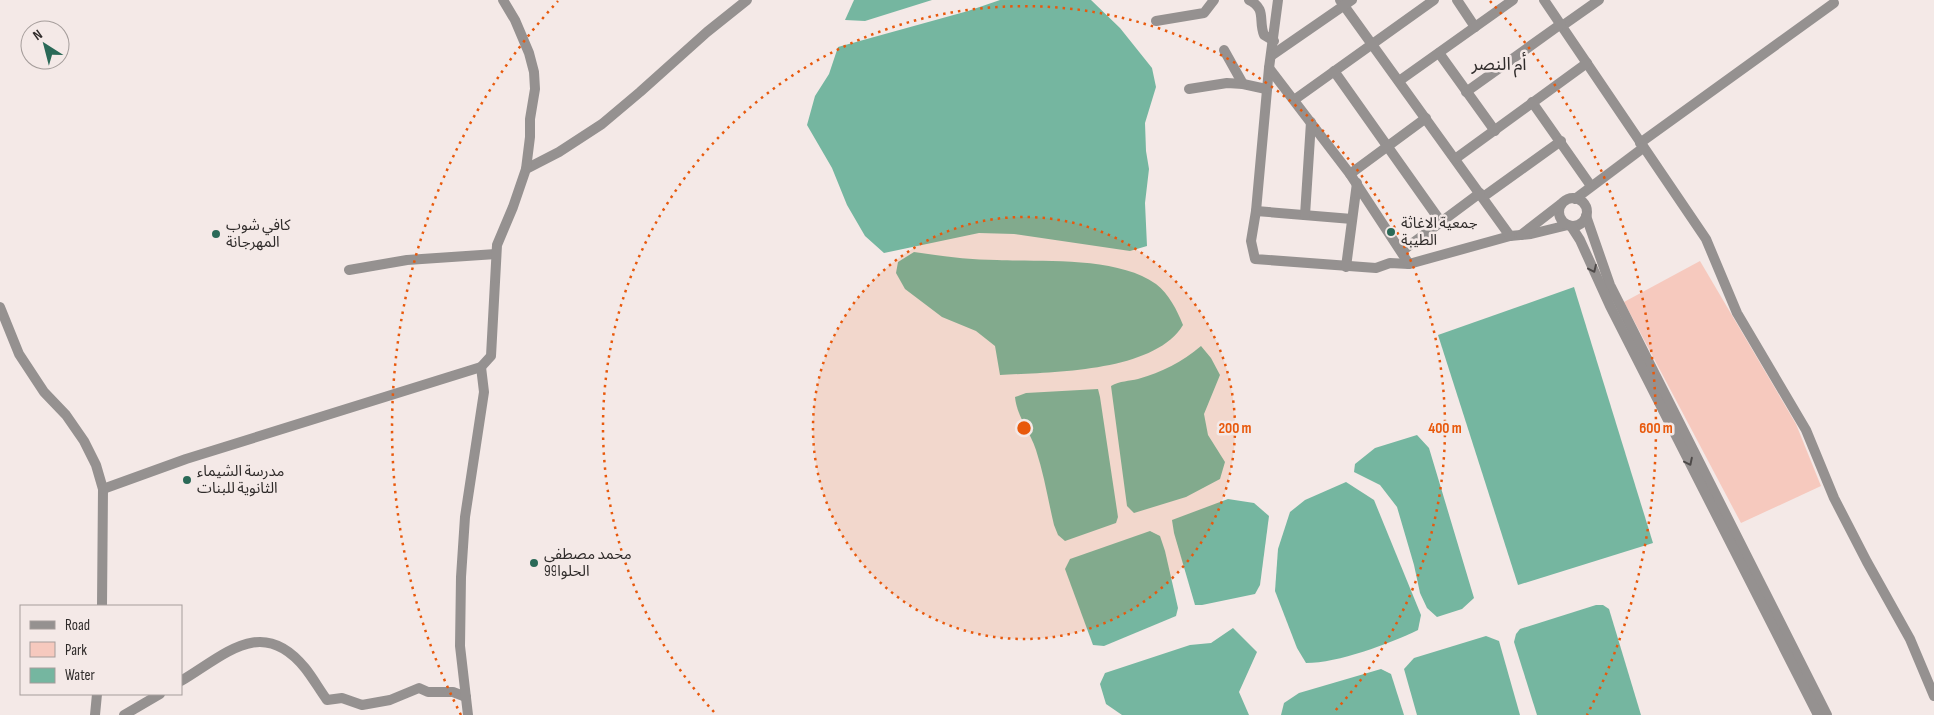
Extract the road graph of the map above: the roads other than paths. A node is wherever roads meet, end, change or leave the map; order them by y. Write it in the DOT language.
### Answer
graph roads {
  1 [pos="503,0"];
  2 [pos="747,0"];
  3 [pos="1214,0"];
  4 [pos="1249,0"];
  5 [pos="1278,0"];
  6 [pos="1434,0"];
  7 [pos="1457,0"];
  8 [pos="1513,0"];
  9 [pos="1544,0"];
  10 [pos="1599,0"];
  11 [pos="1345,2"];
  12 [pos="1834,3"];
  13 [pos="1156,21"];
  14 [pos="1561,25"];
  15 [pos="1475,27"];
  16 [pos="1274,41"];
  17 [pos="1372,44"];
  18 [pos="1224,50"];
  19 [pos="1439,53"];
  20 [pos="1271,56"];
  21 [pos="1588,63"];
  22 [pos="1269,68"];
  23 [pos="1334,71"];
  24 [pos="1399,81"];
  25 [pos="1243,84"];
  26 [pos="1266,89"];
  27 [pos="1189,90"];
  28 [pos="1466,92"];
  29 [pos="1294,100"];
  30 [pos="1532,102"];
  31 [pos="1426,118"];
  32 [pos="1311,122"];
  33 [pos="1495,130"];
  34 [pos="1560,141"];
  35 [pos="1642,145"];
  36 [pos="1387,147"];
  37 [pos="1455,159"];
  38 [pos="526,170"];
  39 [pos="1354,178"];
  40 [pos="1592,186"];
  41 [pos="1482,195"];
  42 [pos="1575,199"];
  43 [pos="1561,204"];
  44 [pos="1256,211"];
  45 [pos="1305,216"];
  46 [pos="1586,216"];
  47 [pos="1352,219"];
  48 [pos="1442,222"];
  49 [pos="1569,226"];
  50 [pos="1516,236"];
  51 [pos="1402,252"];
  52 [pos="496,254"];
  53 [pos="1409,264"];
  54 [pos="1346,267"];
  55 [pos="349,270"];
  56 [pos="0,306"];
  57 [pos="481,368"];
  58 [pos="103,489"];
  59 [pos="102,605"];
  60 [pos="182,680"];
  61 [pos="97,695"];
  62 [pos="158,695"];
  63 [pos="1934,696"];
  64 [pos="466,697"];
  65 [pos="95,715"];
  66 [pos="124,715"];
  67 [pos="468,715"];
  68 [pos="1818,715"];
  69 [pos="1826,715"];
  1 -- 38 [label="street"];
  2 -- 38 [label="street"];
  3 -- 13 [label="street"];
  4 -- 16 [label="street"];
  5 -- 16 [label="street"];
  6 -- 17 [label="street"];
  7 -- 15 [label="street"];
  8 -- 15 [label="street"];
  9 -- 14 [label="street"];
  10 -- 14 [label="street"];
  11 -- 17 [label="street"];
  11 -- 20 [label="street"];
  12 -- 35 [label="street"];
  14 -- 21 [label="street"];
  14 -- 28 [label="street"];
  15 -- 19 [label="street"];
  16 -- 20 [label="street"];
  17 -- 23 [label="street"];
  17 -- 24 [label="street"];
  18 -- 25 [label="street"];
  19 -- 24 [label="street"];
  19 -- 28 [label="street"];
  20 -- 22 [label="street"];
  21 -- 30 [label="street"];
  21 -- 35 [label="street"];
  22 -- 26 [label="street"];
  22 -- 29 [label="street"];
  23 -- 29 [label="street"];
  23 -- 36 [label="street"];
  24 -- 31 [label="street"];
  25 -- 26 [label="street"];
  25 -- 27 [label="street"];
  26 -- 44 [label="street"];
  28 -- 33 [label="street"];
  29 -- 32 [label="street"];
  30 -- 33 [label="street"];
  30 -- 34 [label="street"];
  31 -- 36 [label="street"];
  31 -- 37 [label="street"];
  32 -- 39 [label="street"];
  32 -- 45 [label="street"];
  33 -- 37 [label="street"];
  34 -- 40 [label="street"];
  34 -- 41 [label="street"];
  35 -- 40 [label="street"];
  35 -- 63 [label="street"];
  36 -- 39 [label="street"];
  36 -- 48 [label="street"];
  37 -- 41 [label="street"];
  38 -- 52 [label="street"];
  39 -- 47 [label="street"];
  39 -- 51 [label="street"];
  40 -- 42 [label="street"];
  41 -- 48 [label="street"];
  41 -- 50 [label="street"];
  42 -- 43 [label="street"];
  42 -- 46 [label="street"];
  43 -- 49 [label="street"];
  43 -- 50 [label="street"];
  44 -- 45 [label="street"];
  44 -- 54 [label="street"];
  45 -- 47 [label="street"];
  46 -- 49 [label="street"];
  46 -- 69 [label="street"];
  47 -- 54 [label="street"];
  48 -- 51 [label="street"];
  49 -- 50 [label="street"];
  49 -- 68 [label="street, one-way"];
  50 -- 53 [label="street"];
  51 -- 53 [label="street"];
  52 -- 55 [label="street"];
  52 -- 57 [label="street"];
  53 -- 54 [label="street"];
  56 -- 58 [label="street"];
  57 -- 58 [label="street"];
  57 -- 64 [label="street"];
  58 -- 59 [label="street"];
  60 -- 64 [label="street"];
  61 -- 65 [label="street"];
  62 -- 66 [label="street"];
  64 -- 67 [label="street"];
}
